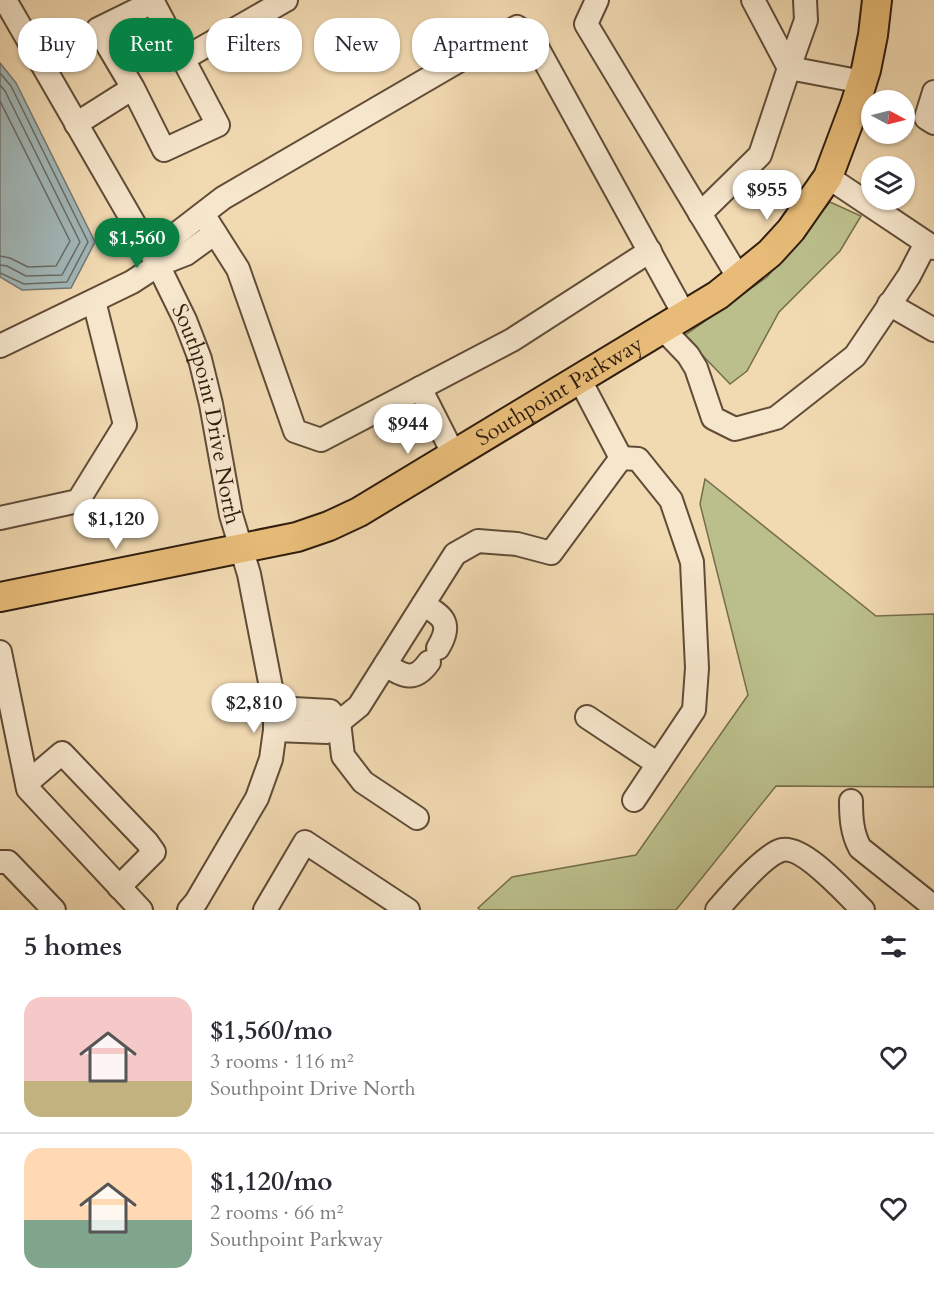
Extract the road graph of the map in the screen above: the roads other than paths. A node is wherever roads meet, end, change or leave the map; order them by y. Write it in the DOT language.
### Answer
graph roads {
  1 [pos="286,0"];
  2 [pos="597,0"];
  3 [pos="753,0"];
  4 [pos="805,0"];
  5 [pos="877,0"];
  6 [pos="14,3"];
  7 [pos="120,18"];
  8 [pos="161,18"];
  9 [pos="109,24"];
  10 [pos="109,47"];
  11 [pos="194,53"];
  12 [pos="789,69"];
  13 [pos="124,72"];
  14 [pos="190,72"];
  15 [pos="862,82"];
  16 [pos="134,88"];
  17 [pos="934,92"];
  18 [pos="934,123"];
  19 [pos="76,124"];
  20 [pos="828,177"];
  21 [pos="700,214"];
  22 [pos="209,223"];
  23 [pos="930,245"];
  24 [pos="650,251"];
  25 [pos="158,265"];
  26 [pos="740,280"];
  27 [pos="94,301"];
  28 [pos="889,304"];
  29 [pos="674,322"];
  30 [pos="934,330"];
  31 [pos="0,346"];
  32 [pos="580,380"];
  33 [pos="420,388"];
  34 [pos="454,455"];
  35 [pos="621,458"];
  36 [pos="0,518"];
  37 [pos="242,548"];
  38 [pos="0,597"];
  39 [pos="423,604"];
  40 [pos="0,652"];
  41 [pos="385,665"];
  42 [pos="586,717"];
  43 [pos="275,719"];
  44 [pos="339,722"];
  45 [pos="658,764"];
  46 [pos="27,783"];
  47 [pos="634,801"];
  48 [pos="851,801"];
  49 [pos="417,818"];
  50 [pos="0,861"];
  51 [pos="119,887"];
  52 [pos="934,908"];
  53 [pos="54,910"];
  54 [pos="141,910"];
  55 [pos="189,910"];
  56 [pos="265,910"];
  57 [pos="408,910"];
  58 [pos="717,910"];
  59 [pos="863,910"];
  1 -- 11 [label="street"];
  2 -- 21 [label="street"];
  3 -- 12 [label="street"];
  4 -- 12 [label="street"];
  5 -- 15 [label="main road, Southpoint Parkway"];
  6 -- 19 [label="street, Southpoint Drive North"];
  7 -- 8 [label="street"];
  9 -- 10 [label="street"];
  12 -- 15 [label="street"];
  12 -- 21 [label="street"];
  13 -- 16 [label="street"];
  14 -- 16 [label="street"];
  15 -- 20 [label="main road, Southpoint Parkway"];
  16 -- 19 [label="street"];
  17 -- 18 [label="street"];
  19 -- 25 [label="street, Southpoint Drive North"];
  20 -- 23 [label="street"];
  20 -- 26 [label="main road, Southpoint Parkway"];
  21 -- 26 [label="street"];
  22 -- 24 [label="street"];
  22 -- 25 [label="street"];
  22 -- 33 [label="street"];
  23 -- 28 [label="street"];
  24 -- 29 [label="street"];
  24 -- 33 [label="street"];
  25 -- 27 [label="street"];
  25 -- 37 [label="street, Southpoint Drive North"];
  26 -- 29 [label="main road, Southpoint Parkway"];
  27 -- 31 [label="street"];
  27 -- 36 [label="street"];
  28 -- 29 [label="street"];
  28 -- 30 [label="street"];
  29 -- 32 [label="main road, Southpoint Parkway"];
  32 -- 34 [label="main road, Southpoint Parkway"];
  32 -- 35 [label="street"];
  33 -- 34 [label="street"];
  34 -- 37 [label="main road, Southpoint Parkway"];
  35 -- 39 [label="street"];
  35 -- 45 [label="street"];
  37 -- 38 [label="main road, Southpoint Parkway"];
  37 -- 43 [label="street, Southpoint Drive North"];
  39 -- 41 [label="street"];
  39 -- 41 [label="street"];
  40 -- 46 [label="street"];
  41 -- 44 [label="street"];
  42 -- 45 [label="street"];
  43 -- 44 [label="street"];
  43 -- 55 [label="street, Southpoint Drive North"];
  44 -- 49 [label="street"];
  45 -- 47 [label="street"];
  46 -- 51 [label="street"];
  46 -- 51 [label="street"];
  48 -- 52 [label="street"];
  50 -- 53 [label="street"];
  51 -- 54 [label="street"];
  56 -- 57 [label="street"];
  58 -- 59 [label="street"];
}
